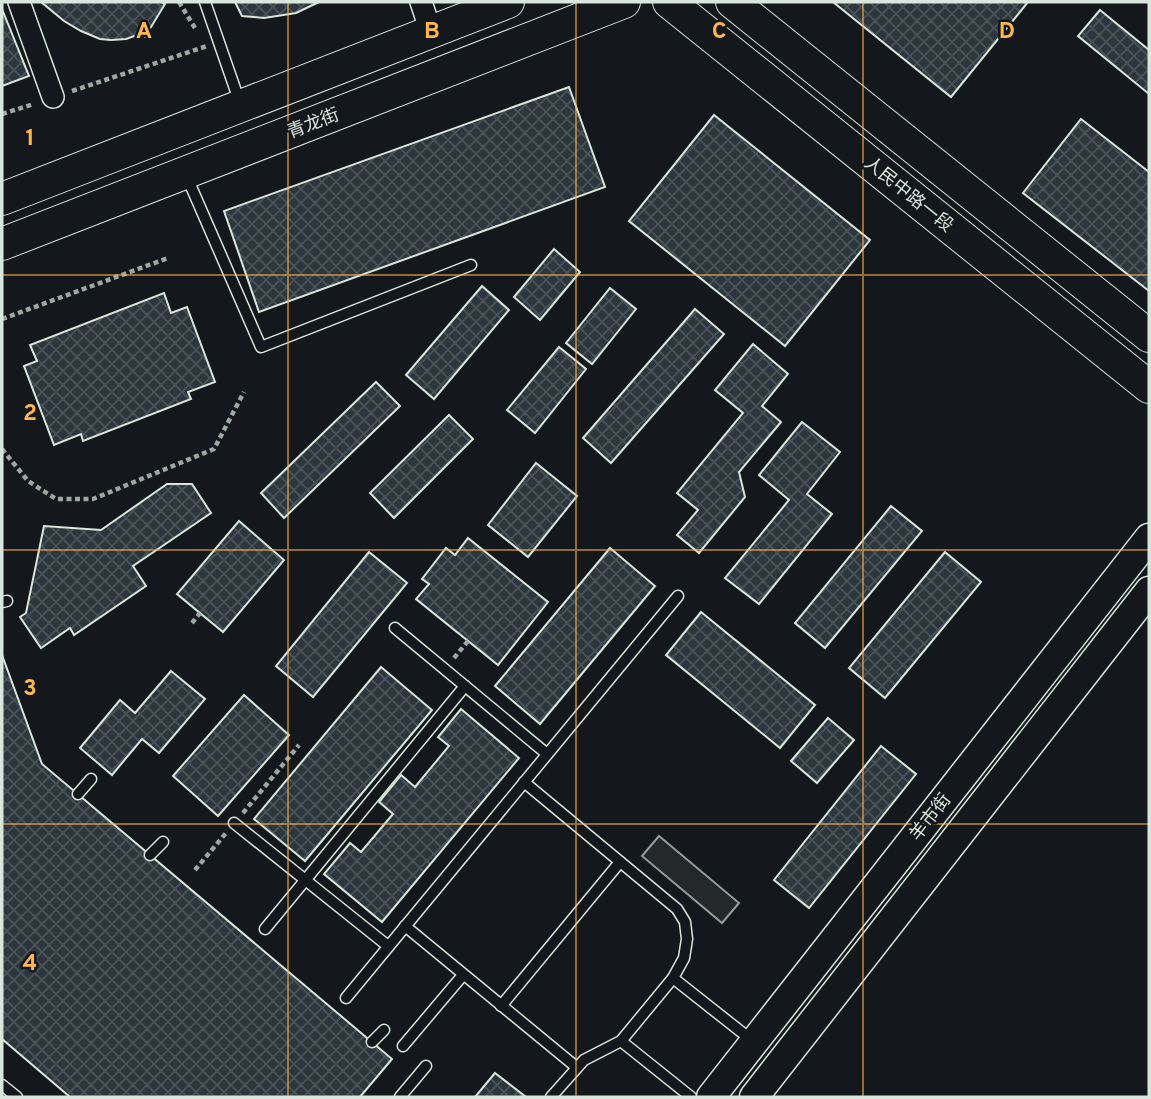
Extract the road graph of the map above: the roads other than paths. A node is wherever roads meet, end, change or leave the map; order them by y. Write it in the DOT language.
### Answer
graph roads {
  1 [pos="19,2"];
  2 [pos="205,2"];
  3 [pos="421,2"];
  4 [pos="508,2"];
  5 [pos="624,2"];
  6 [pos="670,2"];
  7 [pos="732,2"];
  8 [pos="431,32"];
  9 [pos="53,97"];
  10 [pos="241,106"];
  11 [pos="185,173"];
  12 [pos="2,199"];
  13 [pos="2,244"];
  14 [pos="471,265"];
  15 [pos="1149,336"];
  16 [pos="1149,387"];
  17 [pos="1149,538"];
  18 [pos="1149,591"];
  19 [pos="678,596"];
  20 [pos="395,628"];
  21 [pos="465,686"];
  22 [pos="547,754"];
  23 [pos="91,779"];
  24 [pos="524,782"];
  25 [pos="78,794"];
  26 [pos="234,823"];
  27 [pos="163,842"];
  28 [pos="150,855"];
  29 [pos="621,862"];
  30 [pos="305,879"];
  31 [pos="405,926"];
  32 [pos="265,929"];
  33 [pos="388,946"];
  34 [pos="463,975"];
  35 [pos="673,978"];
  36 [pos="346,998"];
  37 [pos="501,1006"];
  38 [pos="384,1030"];
  39 [pos="621,1041"];
  40 [pos="372,1042"];
  41 [pos="754,1042"];
  42 [pos="402,1046"];
  43 [pos="426,1066"];
  44 [pos="575,1066"];
  45 [pos="2,1085"];
  46 [pos="17,1097"];
  47 [pos="400,1097"];
  48 [pos="551,1097"];
  49 [pos="691,1097"];
  50 [pos="711,1097"];
  51 [pos="754,1097"];
  1 -- 9 [label="street"];
  2 -- 10 [label="lane"];
  3 -- 8 [label="street"];
  4 -- 8 [label="main road"];
  5 -- 11 [label="main road, 青龙街"];
  6 -- 16 [label="main road, 人民中路一段"];
  7 -- 15 [label="main road"];
  8 -- 10 [label="main road"];
  10 -- 12 [label="main road"];
  11 -- 13 [label="main road, 青龙街"];
  11 -- 14 [label="lane"];
  17 -- 41 [label="main road, 羊市街"];
  18 -- 51 [label="main road, 羊市街"];
  19 -- 22 [label="lane"];
  20 -- 21 [label="lane"];
  21 -- 22 [label="lane"];
  21 -- 30 [label="lane"];
  22 -- 24 [label="lane"];
  23 -- 25 [label="lane"];
  24 -- 29 [label="lane"];
  24 -- 31 [label="lane"];
  26 -- 30 [label="lane"];
  27 -- 28 [label="lane"];
  29 -- 35 [label="lane"];
  29 -- 37 [label="lane"];
  30 -- 32 [label="lane"];
  30 -- 33 [label="lane"];
  31 -- 33 [label="lane"];
  31 -- 34 [label="lane"];
  33 -- 36 [label="lane"];
  34 -- 37 [label="lane"];
  34 -- 42 [label="lane"];
  35 -- 39 [label="lane"];
  35 -- 41 [label="lane"];
  37 -- 44 [label="lane"];
  38 -- 40 [label="lane"];
  39 -- 44 [label="lane"];
  39 -- 49 [label="lane"];
  41 -- 50 [label="main road, 羊市街"];
  43 -- 47 [label="lane"];
  44 -- 48 [label="lane"];
  45 -- 46 [label="lane"];
}
